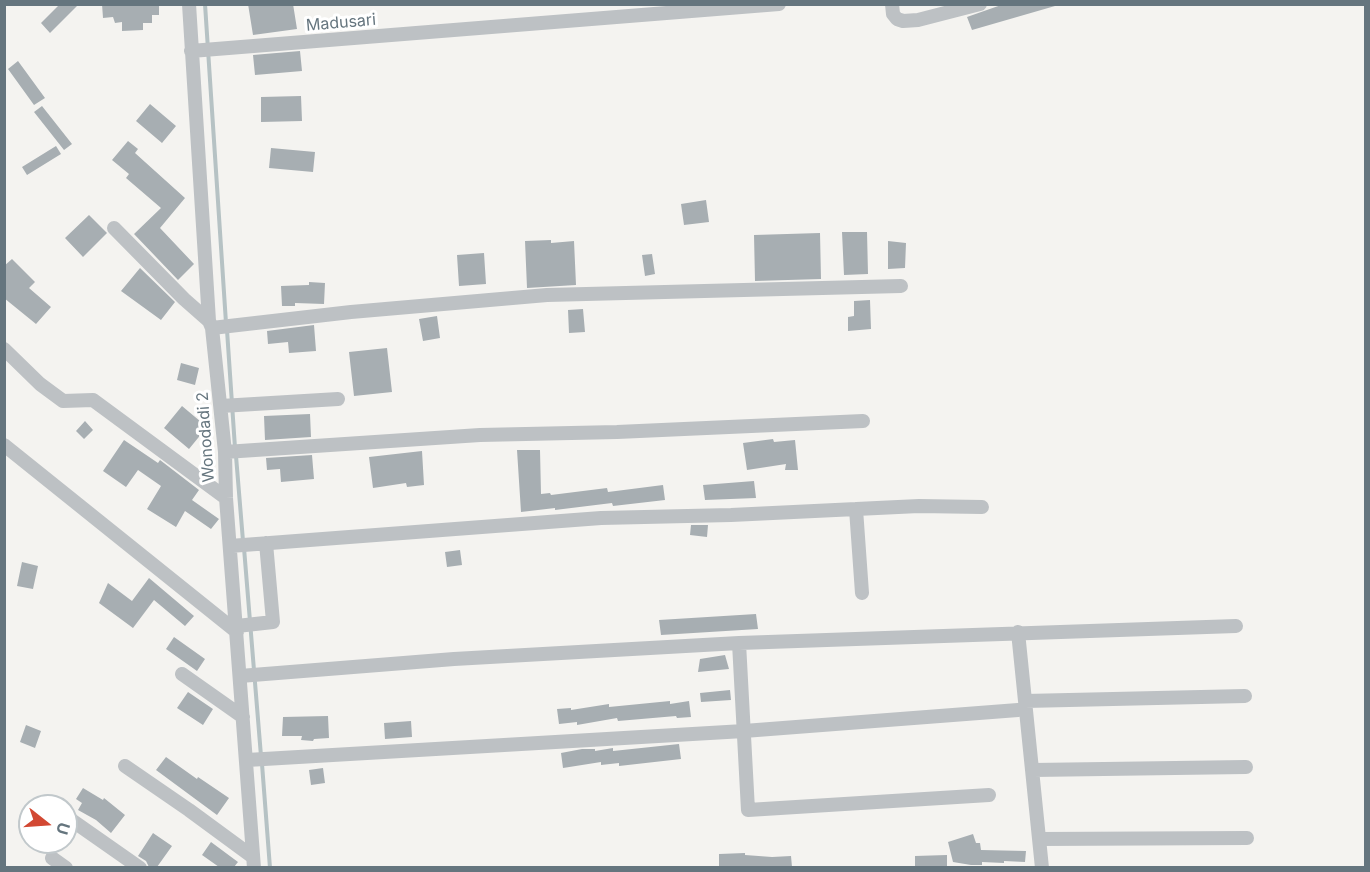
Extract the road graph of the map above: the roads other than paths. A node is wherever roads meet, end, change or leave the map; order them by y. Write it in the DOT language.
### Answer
graph roads {
  1 [pos="189,4"];
  2 [pos="779,4"];
  3 [pos="892,4"];
  4 [pos="980,4"];
  5 [pos="193,51"];
  6 [pos="114,228"];
  7 [pos="901,286"];
  8 [pos="218,325"];
  9 [pos="4,349"];
  10 [pos="338,399"];
  11 [pos="229,405"];
  12 [pos="863,421"];
  13 [pos="4,445"];
  14 [pos="233,452"];
  15 [pos="226,498"];
  16 [pos="982,507"];
  17 [pos="855,509"];
  18 [pos="266,543"];
  19 [pos="233,546"];
  20 [pos="862,593"];
  21 [pos="1236,626"];
  22 [pos="244,627"];
  23 [pos="1018,632"];
  24 [pos="739,643"];
  25 [pos="182,674"];
  26 [pos="249,675"];
  27 [pos="1245,696"];
  28 [pos="1022,706"];
  29 [pos="243,717"];
  30 [pos="744,731"];
  31 [pos="257,759"];
  32 [pos="125,766"];
  33 [pos="1246,767"];
  34 [pos="1033,770"];
  35 [pos="989,795"];
  36 [pos="78,824"];
  37 [pos="1247,838"];
  38 [pos="1040,839"];
  39 [pos="52,858"];
  40 [pos="254,862"];
  41 [pos="66,867"];
  42 [pos="140,867"];
  43 [pos="1042,867"];
  1 -- 5 [label="street, Wonodadi 2"];
  2 -- 5 [label="street, Madusari"];
  3 -- 4 [label="street"];
  5 -- 8 [label="street, Wonodadi 2"];
  6 -- 8 [label="street"];
  7 -- 8 [label="street"];
  8 -- 11 [label="street, Wonodadi 2"];
  9 -- 15 [label="street"];
  10 -- 11 [label="street"];
  11 -- 14 [label="street, Wonodadi 2"];
  12 -- 14 [label="street"];
  13 -- 22 [label="street"];
  14 -- 15 [label="street, Wonodadi 2"];
  15 -- 19 [label="street, Wonodadi 2"];
  16 -- 17 [label="street"];
  17 -- 18 [label="street"];
  17 -- 20 [label="street"];
  18 -- 19 [label="street"];
  18 -- 22 [label="street"];
  19 -- 22 [label="street, Wonodadi 2"];
  21 -- 23 [label="street"];
  22 -- 26 [label="street, Wonodadi 2"];
  23 -- 24 [label="street"];
  23 -- 28 [label="street"];
  24 -- 26 [label="street"];
  24 -- 30 [label="street"];
  25 -- 29 [label="street"];
  26 -- 29 [label="street, Wonodadi 2"];
  27 -- 28 [label="street"];
  28 -- 30 [label="street"];
  28 -- 34 [label="street"];
  29 -- 31 [label="street, Wonodadi 2"];
  30 -- 31 [label="street"];
  30 -- 35 [label="street"];
  31 -- 40 [label="street, Wonodadi 2"];
  32 -- 40 [label="street"];
  33 -- 34 [label="street"];
  34 -- 38 [label="street"];
  36 -- 42 [label="street"];
  37 -- 38 [label="street"];
  38 -- 43 [label="street"];
  39 -- 41 [label="street"];
}
